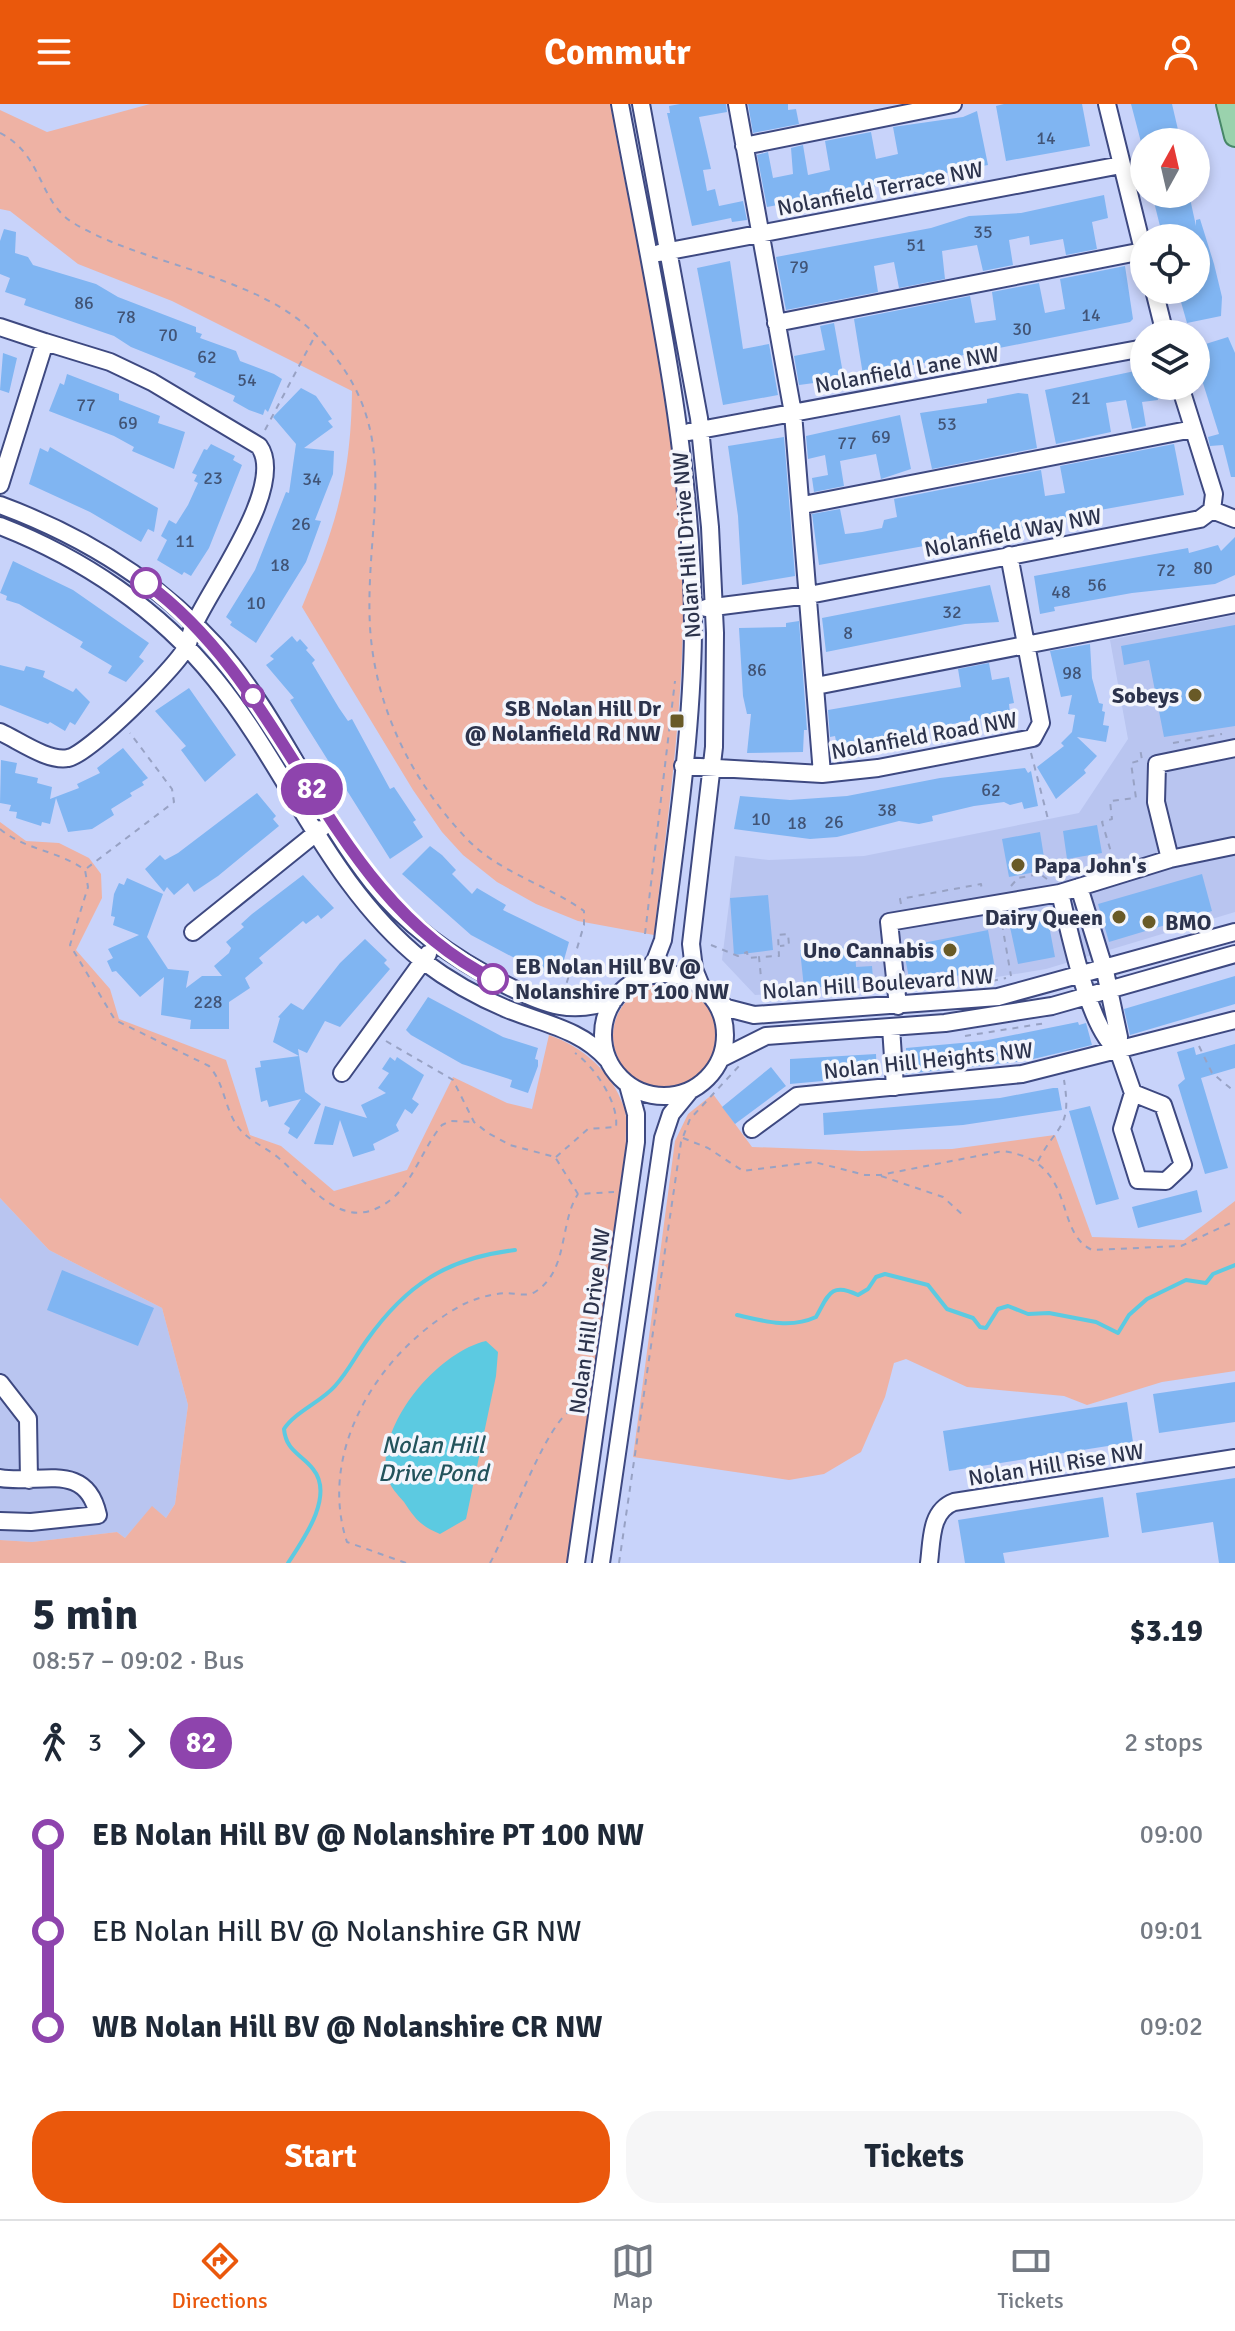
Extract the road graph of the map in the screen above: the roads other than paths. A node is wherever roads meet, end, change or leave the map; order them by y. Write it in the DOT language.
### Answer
graph roads {
  1 [pos="620,104"];
  2 [pos="641,104"];
  3 [pos="737,104"];
  4 [pos="953,104"];
  5 [pos="1107,104"];
  6 [pos="1231,105"];
  7 [pos="1235,136"];
  8 [pos="744,146"];
  9 [pos="1121,165"];
  10 [pos="1136,224"];
  11 [pos="759,234"];
  12 [pos="667,251"];
  13 [pos="647,255"];
  14 [pos="1130,256"];
  15 [pos="776,323"];
  16 [pos="0,327"];
  17 [pos="45,342"];
  18 [pos="1130,351"];
  19 [pos="1184,400"];
  20 [pos="793,413"];
  21 [pos="1193,429"];
  22 [pos="700,430"];
  23 [pos="678,434"];
  24 [pos="0,485"];
  25 [pos="0,505"];
  26 [pos="803,505"];
  27 [pos="1212,510"];
  28 [pos="1235,519"];
  29 [pos="0,526"];
  30 [pos="1009,555"];
  31 [pos="809,595"];
  32 [pos="1235,604"];
  33 [pos="714,607"];
  34 [pos="692,608"];
  35 [pos="190,635"];
  36 [pos="1026,643"];
  37 [pos="816,686"];
  38 [pos="0,732"];
  39 [pos="1235,748"];
  40 [pos="683,766"];
  41 [pos="711,769"];
  42 [pos="822,774"];
  43 [pos="332,820"];
  44 [pos="315,833"];
  45 [pos="1233,846"];
  46 [pos="1170,859"];
  47 [pos="1079,887"];
  48 [pos="1055,888"];
  49 [pos="193,932"];
  50 [pos="1235,932"];
  51 [pos="436,943"];
  52 [pos="1235,954"];
  53 [pos="423,961"];
  54 [pos="1105,971"];
  55 [pos="1081,977"];
  56 [pos="640,979"];
  57 [pos="707,991"];
  58 [pos="1109,991"];
  59 [pos="1089,997"];
  60 [pos="615,999"];
  61 [pos="898,1006"];
  62 [pos="1235,1020"];
  63 [pos="891,1027"];
  64 [pos="1118,1050"];
  65 [pos="722,1058"];
  66 [pos="608,1060"];
  67 [pos="342,1073"];
  68 [pos="628,1085"];
  69 [pos="895,1087"];
  70 [pos="689,1092"];
  71 [pos="1133,1093"];
  72 [pos="752,1129"];
  73 [pos="0,1383"];
  74 [pos="1235,1458"];
  75 [pos="0,1478"];
  76 [pos="29,1480"];
  77 [pos="0,1521"];
  78 [pos="576,1563"];
  79 [pos="601,1563"];
  80 [pos="929,1563"];
  1 -- 13 [label="street, Nolan Hill Drive NW"];
  2 -- 12 [label="street, Nolan Hill Drive NW"];
  3 -- 8 [label="street"];
  4 -- 8 [label="street"];
  5 -- 9 [label="street"];
  6 -- 7 [label="main road"];
  8 -- 11 [label="street"];
  9 -- 10 [label="street"];
  9 -- 11 [label="street, Nolanfield Terrace NW"];
  11 -- 12 [label="street, Nolanfield Terrace NW"];
  11 -- 15 [label="street"];
  12 -- 13 [label="street, Nolanfield Terrace NW"];
  12 -- 22 [label="street, Nolan Hill Drive NW"];
  13 -- 23 [label="street, Nolan Hill Drive NW"];
  14 -- 15 [label="street"];
  15 -- 20 [label="street"];
  16 -- 17 [label="street"];
  17 -- 24 [label="street"];
  17 -- 35 [label="street"];
  18 -- 20 [label="street, Nolanfield Lane NW"];
  19 -- 21 [label="street"];
  20 -- 22 [label="street, Nolanfield Lane NW"];
  20 -- 26 [label="street"];
  21 -- 26 [label="street"];
  21 -- 27 [label="street"];
  22 -- 23 [label="street, Nolanfield Lane NW"];
  22 -- 33 [label="street, Nolan Hill Drive NW"];
  23 -- 34 [label="street, Nolan Hill Drive NW"];
  25 -- 35 [label="street"];
  26 -- 31 [label="street"];
  27 -- 28 [label="street"];
  27 -- 30 [label="street, Nolanfield Way NW"];
  29 -- 35 [label="street"];
  30 -- 31 [label="street, Nolanfield Way NW"];
  30 -- 36 [label="street, Nolanfield Road NW"];
  31 -- 33 [label="street, Nolanfield Way NW"];
  31 -- 37 [label="street"];
  32 -- 36 [label="street"];
  33 -- 34 [label="street, Nolanfield Way NW"];
  33 -- 41 [label="street, Nolan Hill Drive NW"];
  34 -- 40 [label="street, Nolan Hill Drive NW"];
  35 -- 38 [label="street"];
  35 -- 43 [label="street"];
  35 -- 44 [label="street"];
  36 -- 37 [label="street"];
  36 -- 42 [label="street, Nolanfield Road NW"];
  37 -- 42 [label="street"];
  39 -- 46 [label="street"];
  40 -- 41 [label="street, Nolanfield Road NW"];
  40 -- 56 [label="street, Nolan Hill Drive NW"];
  41 -- 42 [label="street, Nolanfield Road NW"];
  41 -- 57 [label="street, Nolan Hill Drive NW"];
  43 -- 44 [label="street"];
  43 -- 51 [label="street"];
  44 -- 49 [label="street"];
  44 -- 53 [label="street"];
  45 -- 46 [label="street"];
  46 -- 47 [label="street"];
  47 -- 48 [label="street"];
  47 -- 54 [label="street"];
  48 -- 55 [label="street"];
  48 -- 61 [label="street"];
  50 -- 54 [label="street, Nolan Hill Boulevard NW"];
  51 -- 53 [label="street"];
  51 -- 60 [label="street"];
  52 -- 58 [label="street, Nolan Hill Boulevard NW"];
  53 -- 66 [label="street"];
  53 -- 67 [label="street"];
  54 -- 55 [label="street, Nolan Hill Boulevard NW"];
  54 -- 58 [label="street"];
  55 -- 59 [label="street"];
  55 -- 61 [label="street, Nolan Hill Boulevard NW"];
  56 -- 57 [label="street"];
  56 -- 60 [label="street"];
  57 -- 61 [label="street, Nolan Hill Boulevard NW"];
  57 -- 65 [label="street"];
  58 -- 59 [label="street, Nolan Hill Boulevard NW"];
  58 -- 64 [label="street"];
  59 -- 63 [label="street, Nolan Hill Boulevard NW"];
  59 -- 64 [label="street"];
  60 -- 66 [label="street"];
  62 -- 64 [label="street, Nolan Hill Heights NW"];
  63 -- 65 [label="street, Nolan Hill Boulevard NW"];
  63 -- 69 [label="street"];
  64 -- 69 [label="street, Nolan Hill Heights NW"];
  64 -- 71 [label="street"];
  65 -- 70 [label="street"];
  66 -- 68 [label="street"];
  68 -- 70 [label="street"];
  68 -- 78 [label="street, Nolan Hill Drive NW"];
  69 -- 72 [label="street, Nolan Hill Heights NW"];
  70 -- 79 [label="street"];
  71 -- 71 [label="street"];
  73 -- 76 [label="street"];
  74 -- 80 [label="street, Nolan Hill Rise NW"];
  75 -- 76 [label="street"];
  76 -- 77 [label="street"];
}
